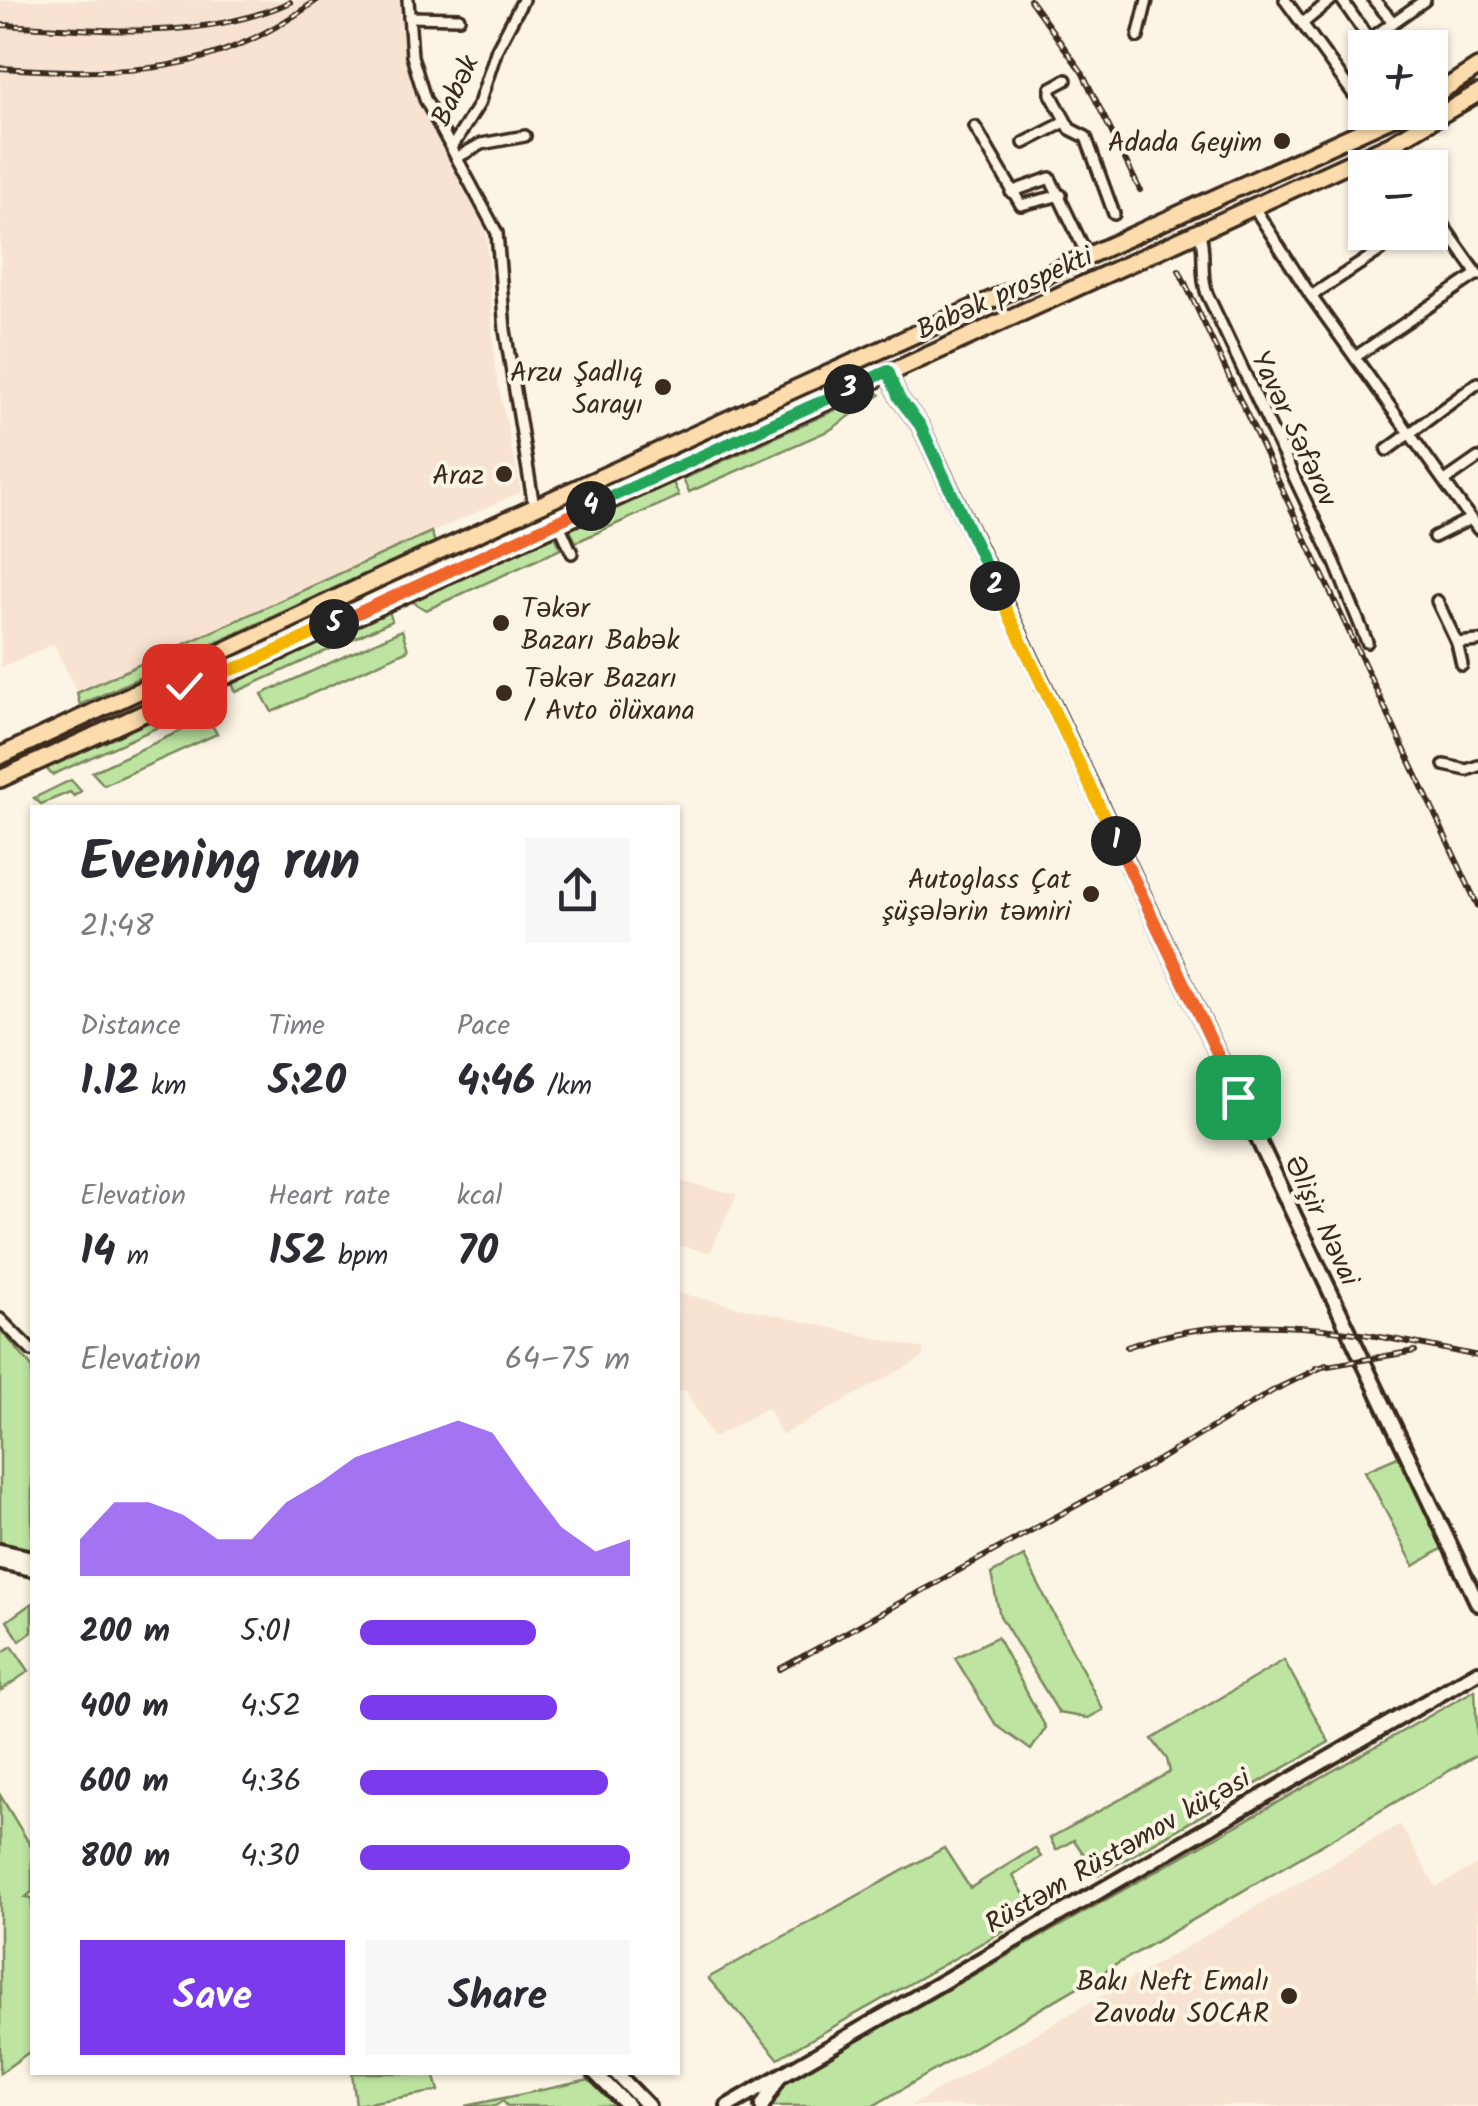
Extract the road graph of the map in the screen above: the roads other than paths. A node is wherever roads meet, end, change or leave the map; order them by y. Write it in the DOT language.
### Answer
graph roads {
  1 [pos="408,0"];
  2 [pos="523,0"];
  3 [pos="1147,0"];
  4 [pos="1285,0"];
  5 [pos="1331,0"];
  6 [pos="1342,0"];
  7 [pos="1374,0"];
  8 [pos="1425,0"];
  9 [pos="410,16"];
  10 [pos="459,18"];
  11 [pos="1393,22"];
  12 [pos="1303,23"];
  13 [pos="1363,30"];
  14 [pos="1385,30"];
  15 [pos="1138,37"];
  16 [pos="1478,67"];
  17 [pos="1066,80"];
  18 [pos="1348,86"];
  19 [pos="1448,86"];
  20 [pos="1478,92"];
  21 [pos="1065,122"];
  22 [pos="975,127"];
  23 [pos="1348,127"];
  24 [pos="525,136"];
  25 [pos="1024,143"];
  26 [pos="1391,144"];
  27 [pos="1394,150"];
  28 [pos="455,152"];
  29 [pos="1010,192"];
  30 [pos="1062,195"];
  31 [pos="1253,206"];
  32 [pos="1114,214"];
  33 [pos="1199,230"];
  34 [pos="1448,234"];
  35 [pos="1381,250"];
  36 [pos="1088,257"];
  37 [pos="1478,274"];
  38 [pos="1311,296"];
  39 [pos="1355,356"];
  40 [pos="888,371"];
  41 [pos="1478,384"];
  42 [pos="1411,432"];
  43 [pos="1387,450"];
  44 [pos="1478,458"];
  45 [pos="1445,481"];
  46 [pos="534,508"];
  47 [pos="1470,518"];
  48 [pos="557,521"];
  49 [pos="1478,529"];
  50 [pos="1434,537"];
  51 [pos="572,553"];
  52 [pos="1437,601"];
  53 [pos="308,611"];
  54 [pos="1478,641"];
  55 [pos="1367,642"];
  56 [pos="1457,643"];
  57 [pos="248,664"];
  58 [pos="1462,665"];
  59 [pos="77,719"];
  60 [pos="0,756"];
  61 [pos="1444,765"];
  62 [pos="1478,766"];
  63 [pos="2,778"];
  64 [pos="0,1318"];
  65 [pos="30,1349"];
  66 [pos="0,1550"];
  67 [pos="30,1558"];
  68 [pos="0,1562"];
  69 [pos="30,1569"];
  70 [pos="1478,1604"];
  71 [pos="1478,1672"];
  72 [pos="784,2074"];
  73 [pos="597,2075"];
  74 [pos="618,2075"];
  75 [pos="628,2106"];
  76 [pos="648,2106"];
  77 [pos="728,2106"];
  78 [pos="762,2106"];
  1 -- 9 [label="street"];
  2 -- 28 [label="street, Babək"];
  3 -- 15 [label="street"];
  4 -- 12 [label="street"];
  5 -- 12 [label="street"];
  6 -- 13 [label="street"];
  7 -- 11 [label="street"];
  8 -- 11 [label="street"];
  9 -- 10 [label="street"];
  9 -- 28 [label="street"];
  11 -- 14 [label="street"];
  12 -- 18 [label="street"];
  16 -- 19 [label="main road"];
  17 -- 21 [label="street"];
  20 -- 26 [label="main road, Babək prospekti"];
  21 -- 25 [label="street"];
  21 -- 32 [label="street"];
  22 -- 29 [label="street"];
  23 -- 36 [label="main road, Babək prospekti"];
  24 -- 28 [label="street, Babək"];
  26 -- 27 [label="street"];
  26 -- 31 [label="main road, Babək prospekti"];
  28 -- 46 [label="street"];
  29 -- 30 [label="street"];
  29 -- 30 [label="street"];
  30 -- 36 [label="street"];
  31 -- 33 [label="main road, Babək prospekti"];
  31 -- 38 [label="street"];
  33 -- 40 [label="main road, Babək prospekti"];
  33 -- 55 [label="street, Yavər Səfərov"];
  34 -- 37 [label="street"];
  35 -- 38 [label="street"];
  36 -- 46 [label="main road, Babək prospekti"];
  37 -- 39 [label="street"];
  38 -- 39 [label="street"];
  39 -- 42 [label="street"];
  40 -- 48 [label="main road, Babək prospekti"];
  40 -- 70 [label="street, Əlişir Nəvai"];
  41 -- 42 [label="street"];
  42 -- 43 [label="street"];
  42 -- 45 [label="street"];
  44 -- 45 [label="street"];
  45 -- 47 [label="street"];
  46 -- 53 [label="main road, Babək prospekti"];
  47 -- 49 [label="street"];
  47 -- 50 [label="street"];
  48 -- 51 [label="street"];
  48 -- 57 [label="main road, Babək prospekti"];
  52 -- 56 [label="street"];
  53 -- 57 [label="main road"];
  53 -- 59 [label="main road, Babək prospekti"];
  54 -- 56 [label="street"];
  56 -- 58 [label="street"];
  57 -- 63 [label="main road, Babək prospekti"];
  59 -- 60 [label="main road, Babək prospekti"];
  59 -- 63 [label="main road"];
  61 -- 62 [label="street"];
  64 -- 65 [label="street"];
  66 -- 67 [label="street"];
  68 -- 69 [label="street"];
  71 -- 72 [label="street, Rüstəm Rüstəmov küçəsi"];
  72 -- 77 [label="street, Rüstəm Rüstəmov küçəsi"];
  72 -- 78 [label="street"];
  73 -- 75 [label="street"];
  74 -- 76 [label="street"];
}
